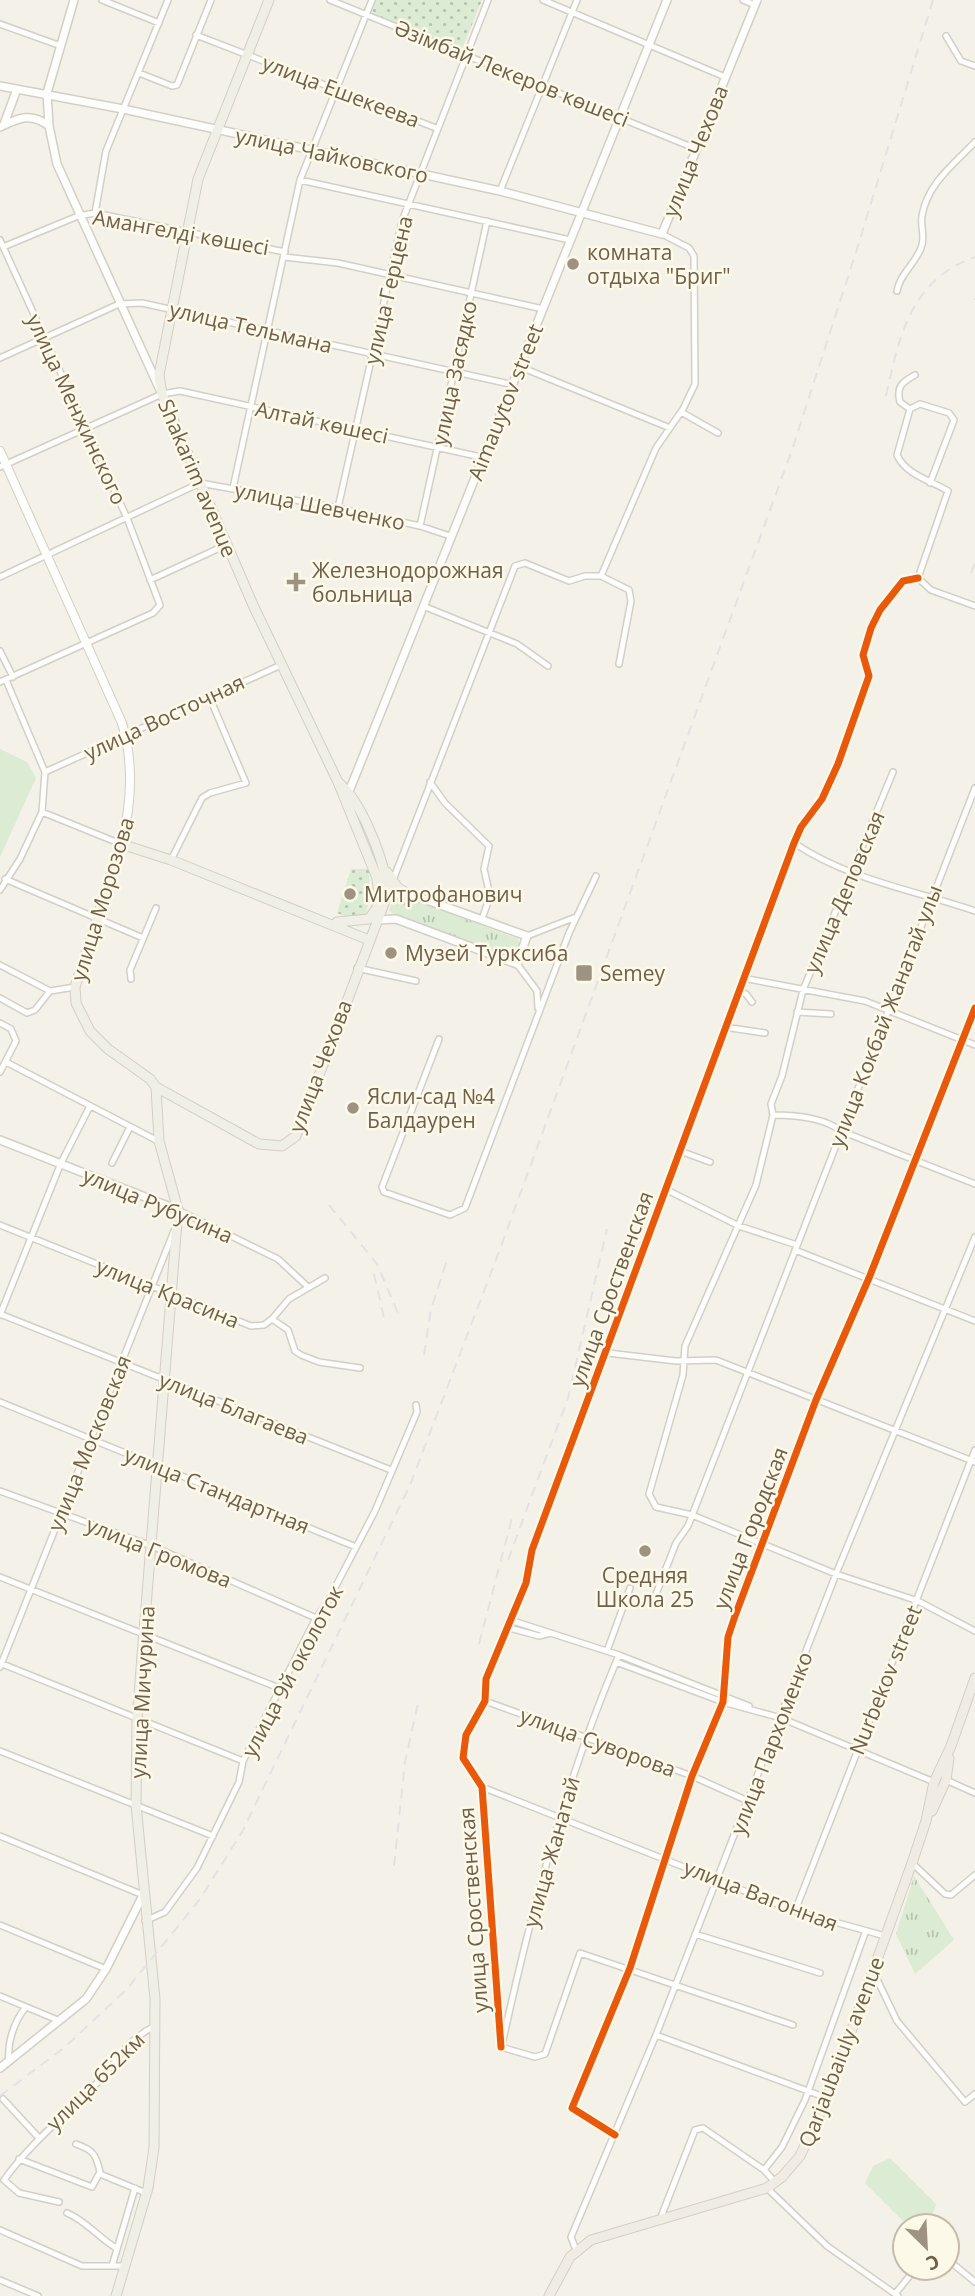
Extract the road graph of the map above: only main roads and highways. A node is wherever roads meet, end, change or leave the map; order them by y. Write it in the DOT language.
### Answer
graph roads {
  1 [pos="269,0"];
  2 [pos="0,451"];
  3 [pos="3,466"];
  4 [pos="338,782"];
  5 [pos="121,844"];
  6 [pos="382,865"];
  7 [pos="388,893"];
  8 [pos="407,893"];
  9 [pos="380,905"];
  10 [pos="329,921"];
  11 [pos="369,940"];
  12 [pos="156,1087"];
  13 [pos="975,1678"];
  14 [pos="116,2296"];
  15 [pos="549,2296"];
  1 -- 4 [label="main road, Shakarim avenue"];
  2 -- 3 [label="main road, улица Морозова"];
  3 -- 5 [label="main road, улица Морозова"];
  4 -- 6 [label="main road, Shakarim avenue"];
  4 -- 9 [label="main road, Shakarim avenue"];
  5 -- 10 [label="main road"];
  5 -- 12 [label="main road, улица Морозова"];
  6 -- 7 [label="main road, Shakarim avenue"];
  6 -- 8 [label="main road"];
  7 -- 9 [label="main road, улица Чехова"];
  9 -- 10 [label="main road"];
  9 -- 11 [label="main road, улица Чехова"];
  10 -- 11 [label="main road"];
  11 -- 12 [label="main road, улица Чехова"];
  12 -- 14 [label="main road, улица Мичурина"];
  13 -- 15 [label="highway, Qarjaubaiuly avenue"];
}
